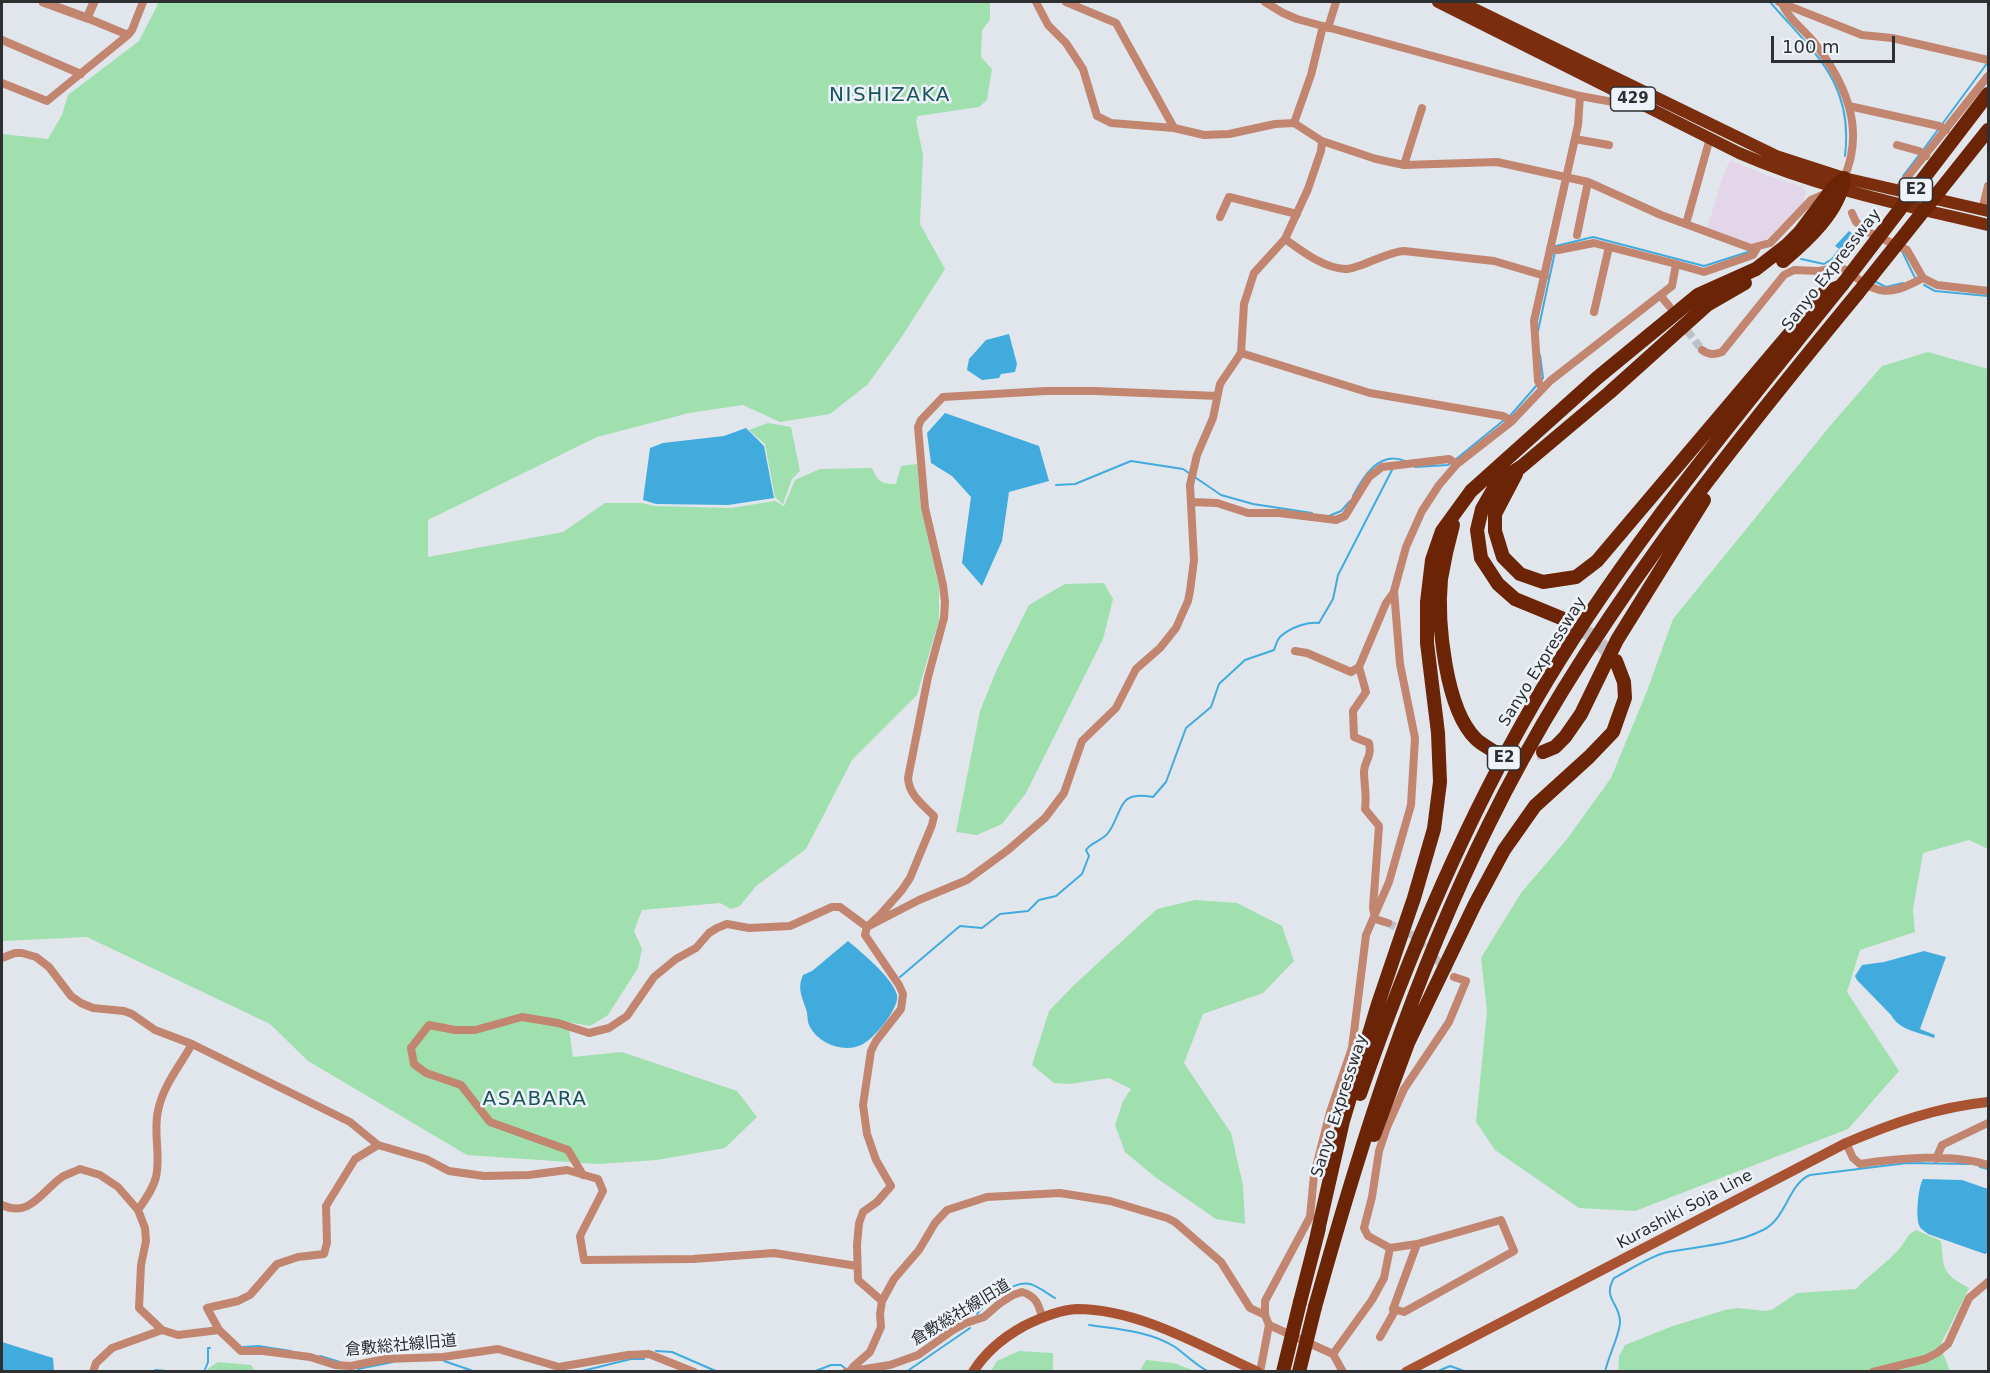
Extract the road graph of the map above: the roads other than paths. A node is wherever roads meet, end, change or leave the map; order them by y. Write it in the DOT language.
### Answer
graph roads {
  1 [pos="43,2"];
  2 [pos="94,2"];
  3 [pos="143,2"];
  4 [pos="1036,2"];
  5 [pos="1066,2"];
  6 [pos="1265,2"];
  7 [pos="1336,2"];
  8 [pos="1438,2"];
  9 [pos="1460,2"];
  10 [pos="1781,2"];
  11 [pos="87,18"];
  12 [pos="1325,27"];
  13 [pos="128,35"];
  14 [pos="2,40"];
  15 [pos="1988,60"];
  16 [pos="81,74"];
  17 [pos="1989,76"];
  18 [pos="2,83"];
  19 [pos="1630,92"];
  20 [pos="1989,94"];
  21 [pos="1580,96"];
  22 [pos="1849,106"];
  23 [pos="1422,108"];
  24 [pos="1294,123"];
  25 [pos="1174,128"];
  26 [pos="1942,128"];
  27 [pos="1989,130"];
  28 [pos="1710,138"];
  29 [pos="1575,139"];
  30 [pos="1322,141"];
  31 [pos="1609,145"];
  32 [pos="1898,145"];
  33 [pos="1922,153"];
  34 [pos="1404,165"];
  35 [pos="1566,177"];
  36 [pos="1588,182"];
  37 [pos="1989,186"];
  38 [pos="1837,187"];
  39 [pos="1897,190"];
  40 [pos="1985,211"];
  41 [pos="1852,213"];
  42 [pos="1297,214"];
  43 [pos="1220,217"];
  44 [pos="1686,224"];
  45 [pos="1989,225"];
  46 [pos="1577,236"];
  47 [pos="1285,239"];
  48 [pos="1609,247"];
  49 [pos="1554,250"];
  50 [pos="1756,250"];
  51 [pos="1676,264"];
  52 [pos="1545,276"];
  53 [pos="1923,278"];
  54 [pos="1842,285"];
  55 [pos="1989,291"];
  56 [pos="1660,295"];
  57 [pos="1669,306"];
  58 [pos="1594,312"];
  59 [pos="1702,350"];
  60 [pos="1240,353"];
  61 [pos="1540,385"];
  62 [pos="1217,396"];
  63 [pos="1760,412"];
  64 [pos="1509,419"];
  65 [pos="1455,462"];
  66 [pos="1521,467"];
  67 [pos="1191,502"];
  68 [pos="1456,514"];
  69 [pos="1394,591"];
  70 [pos="1566,620"];
  71 [pos="1295,651"];
  72 [pos="1616,661"];
  73 [pos="1359,667"];
  74 [pos="1495,752"];
  75 [pos="1543,752"];
  76 [pos="1375,919"];
  77 [pos="1388,923"];
  78 [pos="867,927"];
  79 [pos="2,958"];
  80 [pos="1454,977"];
  81 [pos="192,1044"];
  82 [pos="1989,1102"];
  83 [pos="1989,1123"];
  84 [pos="1846,1143"];
  85 [pos="378,1145"];
  86 [pos="1936,1159"];
  87 [pos="1989,1165"];
  88 [pos="583,1175"];
  89 [pos="2,1205"];
  90 [pos="138,1210"];
  91 [pos="1317,1235"];
  92 [pos="1334,1240"];
  93 [pos="1417,1244"];
  94 [pos="1390,1248"];
  95 [pos="857,1266"];
  96 [pos="1989,1282"];
  97 [pos="882,1301"];
  98 [pos="1396,1309"];
  99 [pos="1264,1315"];
  100 [pos="1041,1317"];
  101 [pos="1269,1325"];
  102 [pos="162,1330"];
  103 [pos="219,1330"];
  104 [pos="1380,1337"];
  105 [pos="1333,1354"];
  106 [pos="93,1371"];
  107 [pos="694,1371"];
  108 [pos="849,1371"];
  109 [pos="973,1371"];
  110 [pos="1259,1371"];
  111 [pos="1283,1371"];
  112 [pos="1299,1371"];
  113 [pos="1343,1371"];
  114 [pos="1406,1371"];
  115 [pos="1873,1371"];
  1 -- 11 [label="street"];
  2 -- 11 [label="street"];
  3 -- 13 [label="street"];
  4 -- 25 [label="street"];
  5 -- 25 [label="street"];
  6 -- 12 [label="street"];
  7 -- 12 [label="street"];
  8 -- 19 [label="highway, 429"];
  9 -- 19 [label="highway, 429"];
  10 -- 15 [label="street"];
  10 -- 22 [label="street"];
  11 -- 13 [label="street"];
  12 -- 21 [label="street"];
  12 -- 24 [label="street"];
  13 -- 16 [label="street"];
  14 -- 16 [label="street"];
  16 -- 18 [label="street"];
  17 -- 26 [label="street"];
  19 -- 21 [label="street"];
  19 -- 28 [label="highway, 429"];
  19 -- 38 [label="highway, 429"];
  20 -- 54 [label="highway, Sanyo Expressway / E2, bridge"];
  21 -- 29 [label="street"];
  22 -- 26 [label="street"];
  22 -- 38 [label="street"];
  23 -- 34 [label="street"];
  24 -- 25 [label="street"];
  24 -- 30 [label="street"];
  26 -- 33 [label="street"];
  27 -- 63 [label="highway, Sanyo Expressway / E2, bridge"];
  28 -- 38 [label="highway, 429"];
  28 -- 44 [label="street"];
  29 -- 31 [label="street"];
  29 -- 35 [label="street"];
  30 -- 34 [label="street"];
  30 -- 42 [label="street"];
  32 -- 33 [label="street"];
  33 -- 39 [label="street"];
  34 -- 35 [label="street"];
  35 -- 36 [label="street"];
  35 -- 49 [label="street"];
  36 -- 44 [label="street"];
  36 -- 46 [label="street"];
  37 -- 40 [label="street"];
  38 -- 39 [label="highway, 429"];
  38 -- 45 [label="highway, 429"];
  38 -- 50 [label="street"];
  38 -- 66 [label="highway"];
  38 -- 68 [label="highway"];
  39 -- 40 [label="highway, 429"];
  41 -- 53 [label="street"];
  42 -- 43 [label="street"];
  42 -- 47 [label="street"];
  44 -- 50 [label="street"];
  47 -- 52 [label="street"];
  47 -- 60 [label="street"];
  48 -- 49 [label="street"];
  48 -- 51 [label="street"];
  48 -- 58 [label="street"];
  49 -- 52 [label="street"];
  50 -- 51 [label="street"];
  51 -- 56 [label="street"];
  52 -- 61 [label="street"];
  53 -- 55 [label="street"];
  53 -- 59 [label="street"];
  54 -- 66 [label="highway"];
  54 -- 91 [label="highway, Sanyo Expressway / E2"];
  56 -- 57 [label="street"];
  56 -- 61 [label="street"];
  60 -- 62 [label="street"];
  60 -- 64 [label="street"];
  61 -- 64 [label="street"];
  62 -- 67 [label="street"];
  62 -- 78 [label="street"];
  63 -- 75 [label="highway"];
  63 -- 92 [label="highway, Sanyo Expressway / E2"];
  64 -- 65 [label="street"];
  65 -- 67 [label="street"];
  65 -- 69 [label="street"];
  66 -- 70 [label="highway"];
  67 -- 78 [label="street"];
  68 -- 74 [label="highway"];
  68 -- 91 [label="highway"];
  69 -- 73 [label="street"];
  69 -- 76 [label="street"];
  71 -- 73 [label="street"];
  72 -- 92 [label="highway"];
  73 -- 76 [label="street"];
  76 -- 77 [label="street"];
  76 -- 99 [label="street"];
  78 -- 88 [label="street"];
  78 -- 95 [label="street"];
  79 -- 81 [label="street"];
  80 -- 94 [label="street"];
  81 -- 85 [label="street"];
  81 -- 90 [label="street"];
  82 -- 84 [label="main road, Kurashiki Soja Line"];
  83 -- 86 [label="street"];
  84 -- 86 [label="street"];
  84 -- 114 [label="main road, Kurashiki Soja Line"];
  85 -- 88 [label="street"];
  85 -- 103 [label="street"];
  86 -- 87 [label="street"];
  88 -- 95 [label="street"];
  89 -- 90 [label="street"];
  90 -- 102 [label="street"];
  91 -- 111 [label="highway, Sanyo Expressway / E2, bridge"];
  92 -- 112 [label="highway, Sanyo Expressway / E2, bridge"];
  93 -- 94 [label="street"];
  93 -- 98 [label="street"];
  93 -- 98 [label="street"];
  94 -- 105 [label="street"];
  95 -- 97 [label="street"];
  96 -- 115 [label="street"];
  97 -- 99 [label="street"];
  97 -- 108 [label="street"];
  98 -- 104 [label="street"];
  99 -- 101 [label="street"];
  100 -- 108 [label="street, 倉敷総社線旧道"];
  100 -- 109 [label="main road"];
  100 -- 110 [label="main road"];
  101 -- 105 [label="street"];
  101 -- 110 [label="street"];
  102 -- 103 [label="street"];
  102 -- 106 [label="street"];
  103 -- 107 [label="street, 倉敷総社線旧道"];
  105 -- 113 [label="street"];
}
